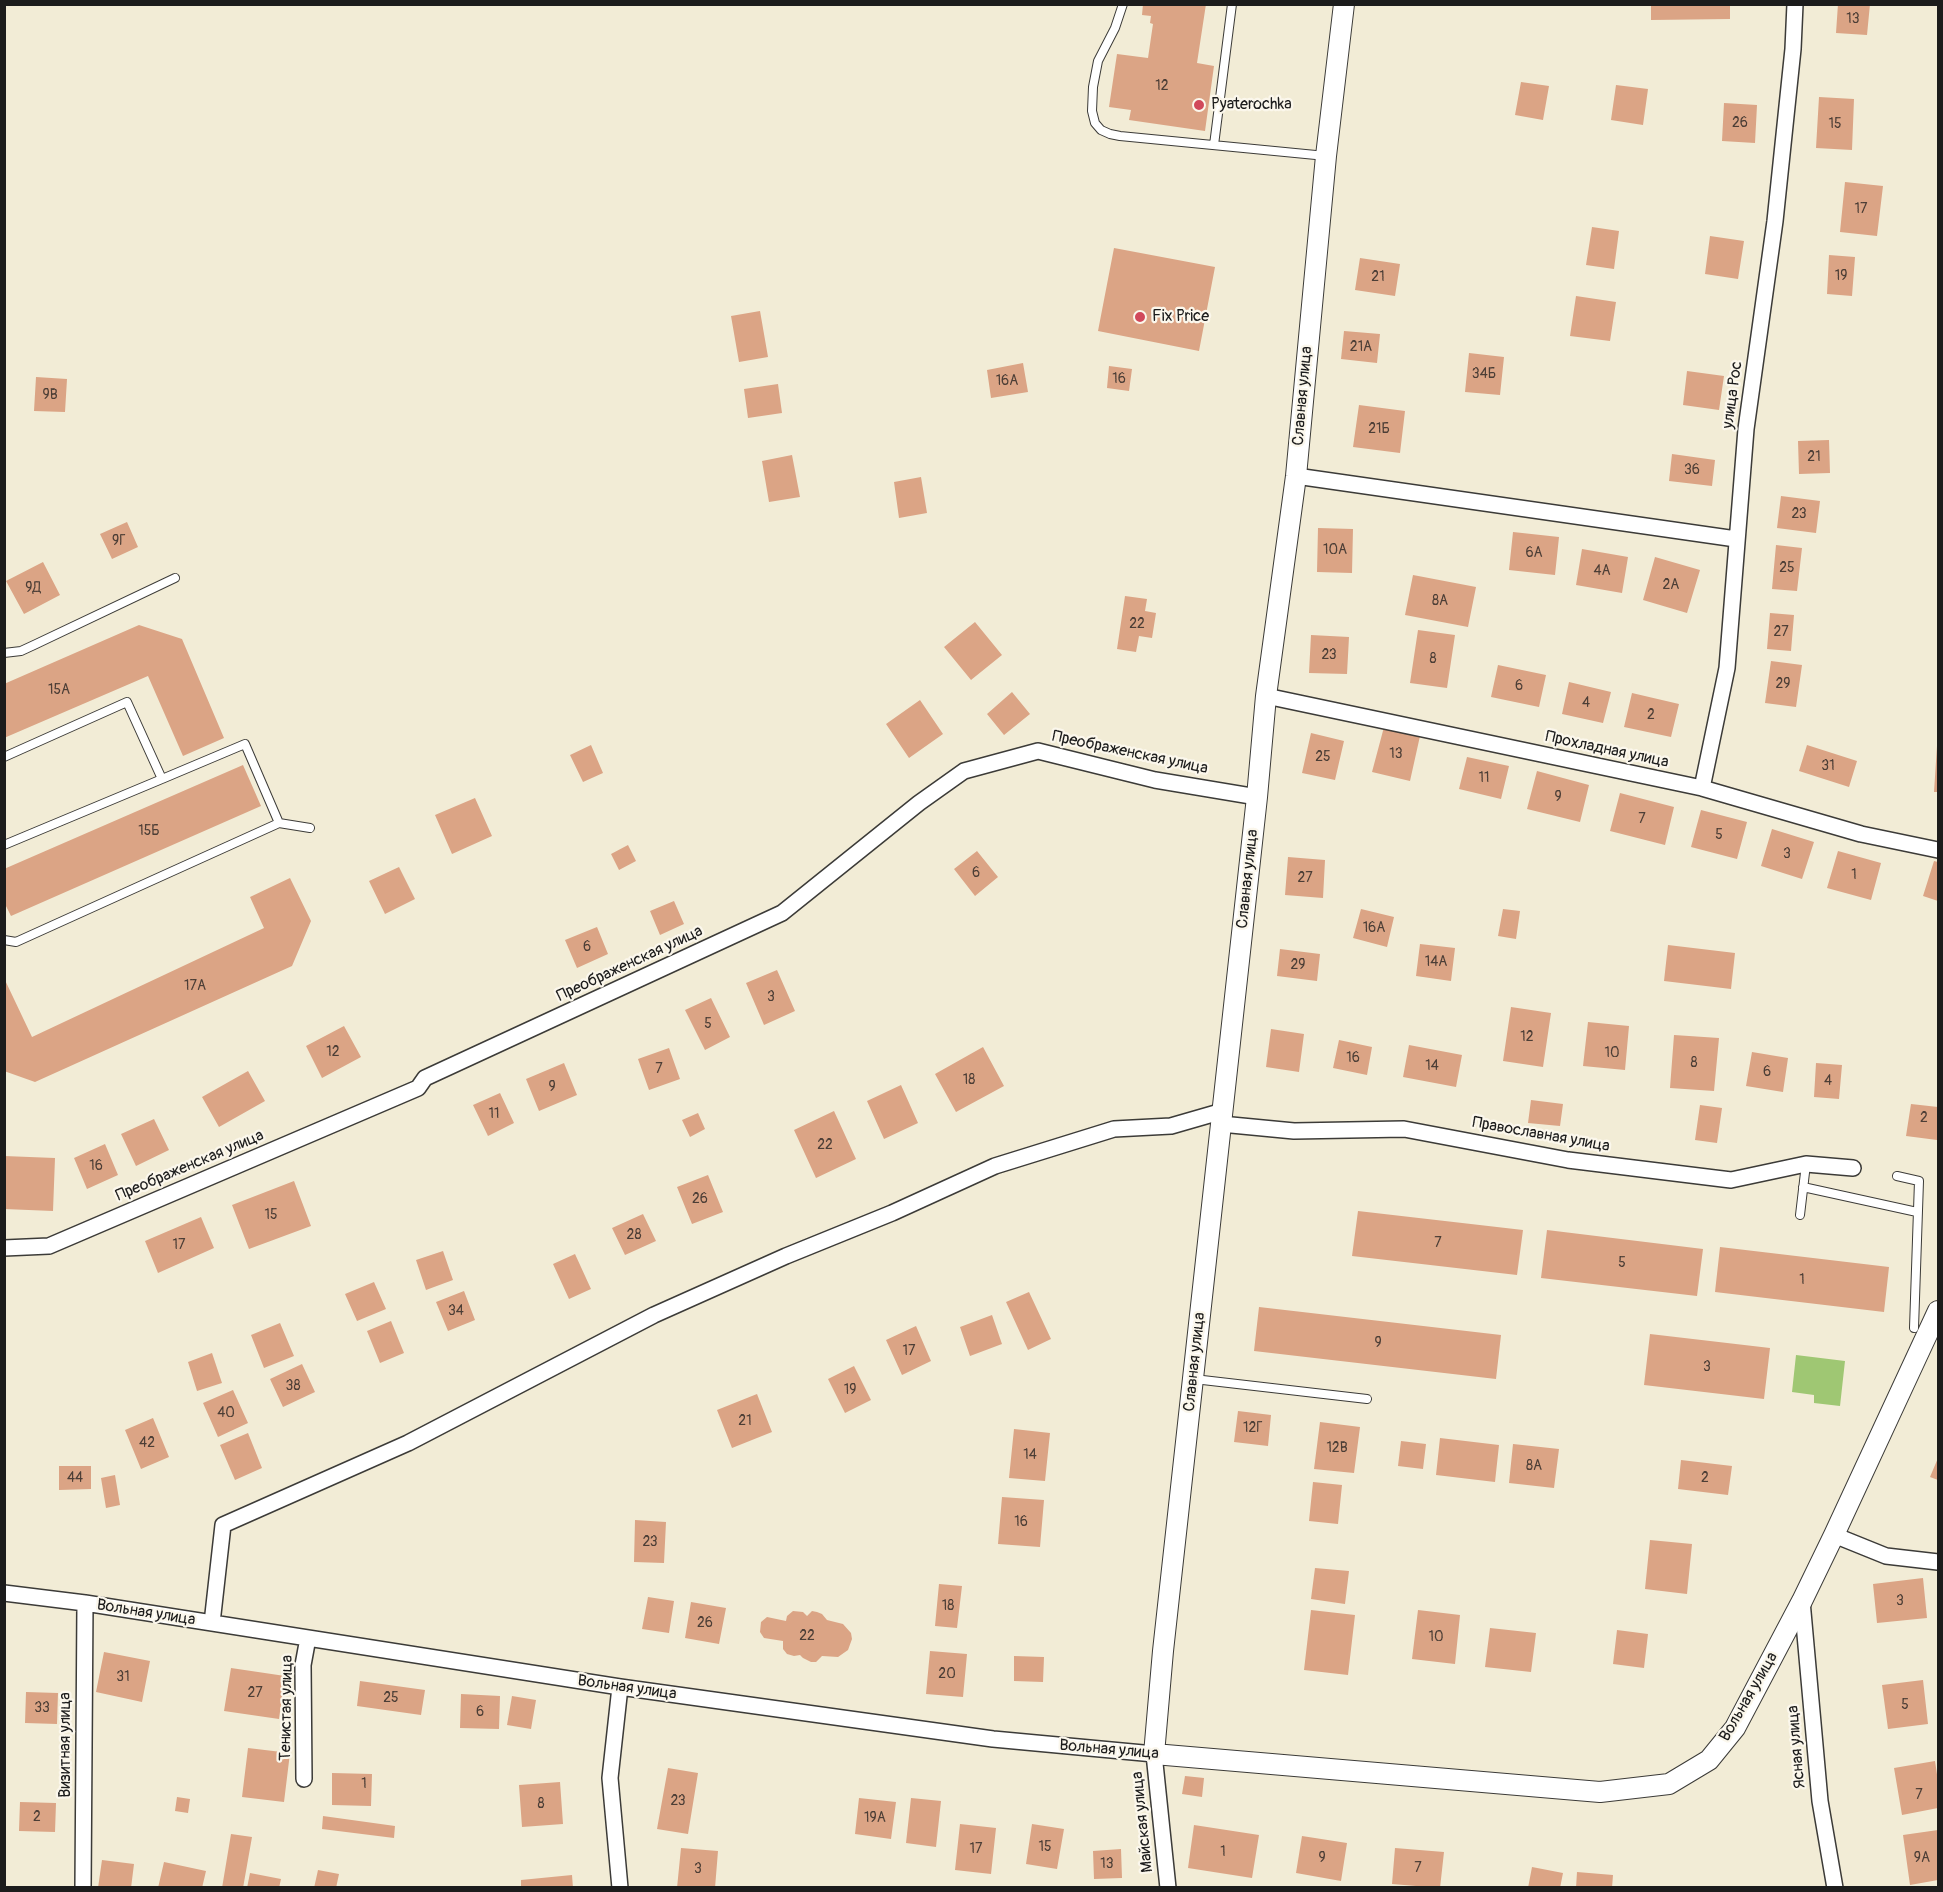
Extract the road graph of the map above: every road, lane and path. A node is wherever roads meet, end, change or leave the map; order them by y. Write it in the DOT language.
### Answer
graph roads {
  1 [pos="1123,4"];
  2 [pos="1232,4"];
  3 [pos="1344,4"];
  4 [pos="1794,4"];
  5 [pos="1214,145"];
  6 [pos="1326,156"];
  7 [pos="1296,476"];
  8 [pos="1736,539"];
  9 [pos="175,578"];
  10 [pos="4,653"];
  11 [pos="1266,696"];
  12 [pos="4,757"];
  13 [pos="162,779"];
  14 [pos="1702,788"];
  15 [pos="1257,797"];
  16 [pos="279,824"];
  17 [pos="310,828"];
  18 [pos="4,845"];
  19 [pos="1938,850"];
  20 [pos="4,940"];
  21 [pos="1222,1117"];
  22 [pos="1806,1164"];
  23 [pos="1853,1168"];
  24 [pos="1897,1176"];
  25 [pos="1803,1187"];
  26 [pos="1917,1212"];
  27 [pos="1800,1215"];
  28 [pos="4,1248"];
  29 [pos="1938,1311"];
  30 [pos="1914,1328"];
  31 [pos="1193,1379"];
  32 [pos="1366,1399"];
  33 [pos="1834,1536"];
  34 [pos="1938,1562"];
  35 [pos="4,1593"];
  36 [pos="1802,1601"];
  37 [pos="85,1603"];
  38 [pos="213,1623"];
  39 [pos="308,1638"];
  40 [pos="620,1688"];
  41 [pos="1154,1754"];
  42 [pos="304,1779"];
  43 [pos="83,1887"];
  44 [pos="620,1887"];
  45 [pos="1168,1887"];
  46 [pos="1835,1887"];
  1 -- 5 [label="lane"];
  2 -- 5 [label="lane"];
  3 -- 6 [label="street, Славная улица"];
  4 -- 8 [label="street, улица Рос"];
  5 -- 6 [label="lane"];
  6 -- 7 [label="street, Славная улица"];
  7 -- 8 [label="street"];
  7 -- 11 [label="street, Славная улица"];
  8 -- 14 [label="street, улица Рос"];
  9 -- 10 [label="lane"];
  11 -- 14 [label="street, Прохладная улица"];
  11 -- 15 [label="street, Славная улица"];
  12 -- 13 [label="lane"];
  13 -- 16 [label="lane"];
  13 -- 18 [label="lane"];
  14 -- 19 [label="street, Прохладная улица"];
  15 -- 21 [label="street, Славная улица"];
  15 -- 28 [label="street, Преображенская улица"];
  16 -- 17 [label="lane"];
  16 -- 20 [label="lane"];
  21 -- 22 [label="street, Православная улица"];
  21 -- 31 [label="street, Славная улица"];
  21 -- 38 [label="street"];
  22 -- 23 [label="street, Православная улица"];
  22 -- 25 [label="lane"];
  24 -- 26 [label="lane"];
  25 -- 26 [label="lane"];
  25 -- 27 [label="lane"];
  26 -- 30 [label="lane"];
  29 -- 33 [label="street, Вольная улица"];
  31 -- 32 [label="lane"];
  31 -- 41 [label="street, Славная улица"];
  33 -- 34 [label="street"];
  33 -- 36 [label="street, Вольная улица"];
  35 -- 37 [label="street, Вольная улица"];
  36 -- 41 [label="street, Вольная улица"];
  36 -- 46 [label="street, Ясная улица"];
  37 -- 38 [label="street, Вольная улица"];
  37 -- 43 [label="street, Визитная улица"];
  38 -- 39 [label="street, Вольная улица"];
  39 -- 40 [label="street, Вольная улица"];
  39 -- 42 [label="street, Тенистая улица"];
  40 -- 41 [label="street, Вольная улица"];
  40 -- 44 [label="street"];
  41 -- 45 [label="street, Майская улица"];
}
